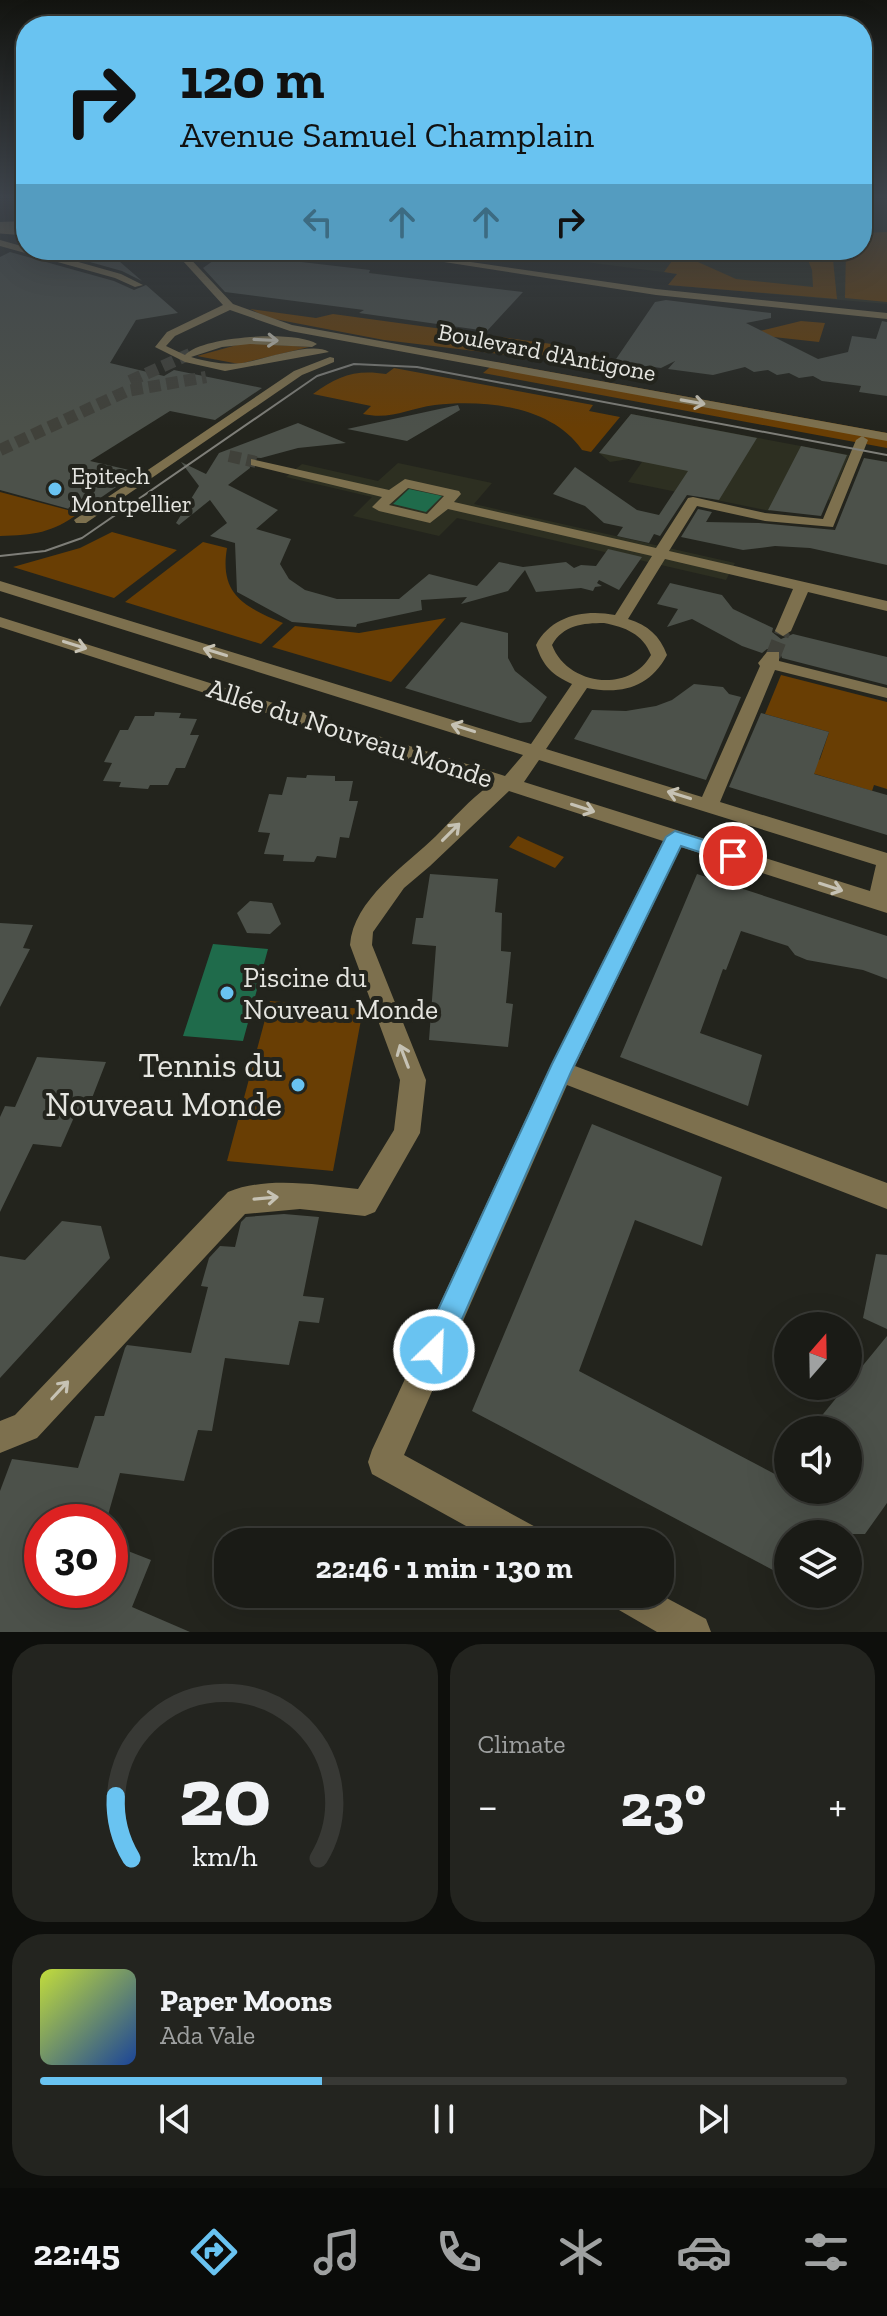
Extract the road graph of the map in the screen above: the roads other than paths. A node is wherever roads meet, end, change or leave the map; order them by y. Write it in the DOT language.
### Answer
graph roads {
  1 [pos="115,275"];
  2 [pos="199,275"];
  3 [pos="542,275"];
  4 [pos="581,275"];
  5 [pos="138,285"];
  6 [pos="228,306"];
  7 [pos="887,310"];
  8 [pos="887,316"];
  9 [pos="370,348"];
  10 [pos="424,352"];
  11 [pos="190,354"];
  12 [pos="327,356"];
  13 [pos="206,377"];
  14 [pos="887,437"];
  15 [pos="862,440"];
  16 [pos="256,462"];
  17 [pos="393,495"];
  18 [pos="445,504"];
  19 [pos="81,520"];
  20 [pos="660,554"];
  21 [pos="0,586"];
  22 [pos="802,587"];
  23 [pos="887,606"];
  24 [pos="619,621"];
  25 [pos="0,622"];
  26 [pos="783,631"];
  27 [pos="583,681"];
  28 [pos="887,693"];
  29 [pos="538,751"];
  30 [pos="509,785"];
  31 [pos="709,804"];
  32 [pos="675,837"];
  33 [pos="887,861"];
  34 [pos="883,904"];
  35 [pos="560,1071"];
  36 [pos="887,1196"];
  37 [pos="0,1437"];
  38 [pos="504,1528"];
  39 [pos="649,1608"];
  40 [pos="693,1632"];
  1 -- 5 [label="street"];
  2 -- 6 [label="street, Boulevard d'Antigone"];
  3 -- 8 [label="street"];
  4 -- 7 [label="street"];
  6 -- 10 [label="street, Boulevard d'Antigone"];
  6 -- 12 [label="street"];
  9 -- 10 [label="street"];
  11 -- 9 [label="street, one-way"];
  9 -- 12 [label="street"];
  10 -- 14 [label="street, Boulevard d'Antigone, one-way"];
  12 -- 13 [label="street"];
  12 -- 19 [label="street"];
  15 -- 20 [label="street"];
  16 -- 17 [label="street"];
  17 -- 18 [label="street"];
  17 -- 18 [label="street"];
  18 -- 20 [label="street"];
  20 -- 22 [label="street"];
  20 -- 24 [label="street"];
  29 -- 21 [label="street, Allée du Nouveau Monde, one-way"];
  22 -- 23 [label="street"];
  22 -- 26 [label="street"];
  24 -- 27 [label="street"];
  24 -- 27 [label="street"];
  25 -- 30 [label="street, Allée du Nouveau Monde, one-way"];
  27 -- 29 [label="street"];
  28 -- 31 [label="street"];
  29 -- 30 [label="street"];
  31 -- 29 [label="street, Allée du Nouveau Monde, one-way"];
  30 -- 32 [label="street, one-way"];
  37 -- 30 [label="street, Allée du Nouveau Monde, one-way"];
  31 -- 33 [label="street, Allée du Nouveau Monde"];
  32 -- 34 [label="street, one-way"];
  32 -- 35 [label="street"];
  33 -- 34 [label="street"];
  35 -- 36 [label="street"];
  35 -- 38 [label="street"];
  39 -- 40 [label="street"];
}
